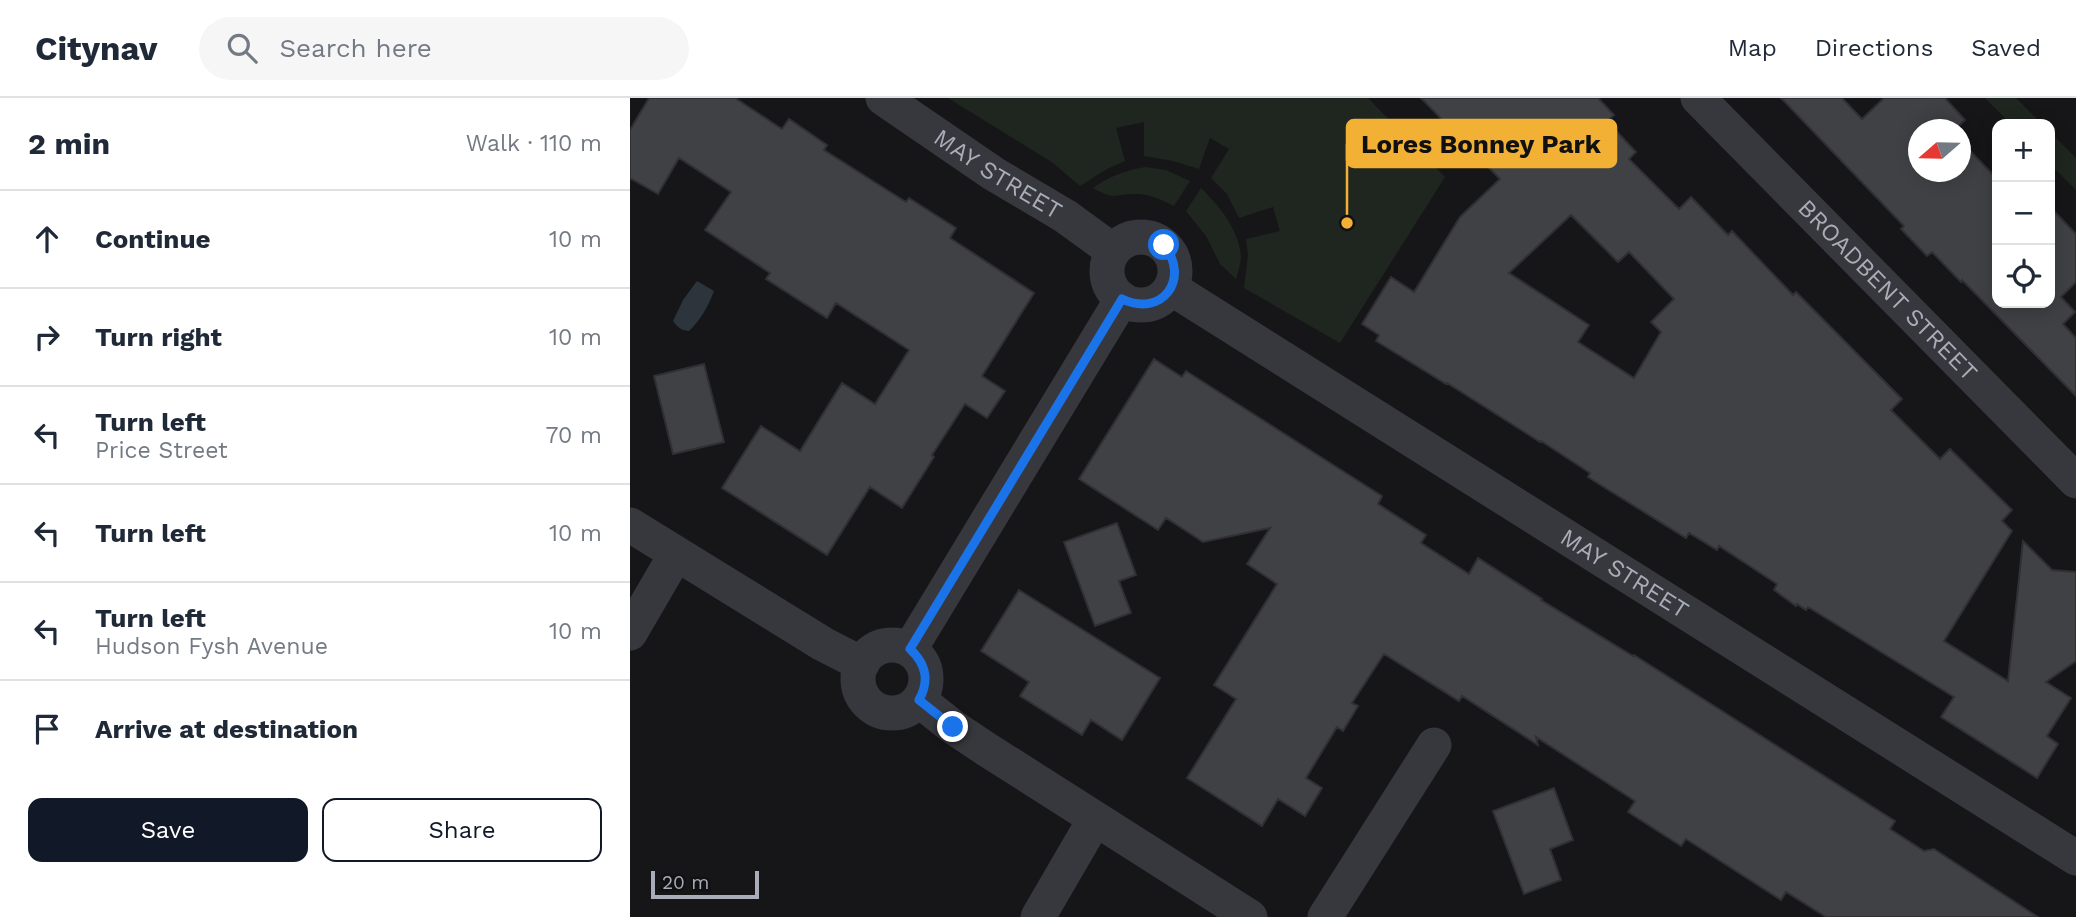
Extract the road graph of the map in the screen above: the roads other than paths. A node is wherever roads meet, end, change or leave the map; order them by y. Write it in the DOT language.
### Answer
graph roads {
  1 [pos="883,98"];
  2 [pos="1698,98"];
  3 [pos="1113,251"];
  4 [pos="1171,288"];
  5 [pos="1122,299"];
  6 [pos="2076,481"];
  7 [pos="630,525"];
  8 [pos="676,554"];
  9 [pos="630,633"];
  10 [pos="910,649"];
  11 [pos="862,664"];
  12 [pos="919,700"];
  13 [pos="1434,745"];
  14 [pos="1095,818"];
  15 [pos="2074,852"];
  16 [pos="1038,917"];
  17 [pos="1250,917"];
  18 [pos="1325,917"];
  1 -- 3 [label="street, MAY STREET"];
  2 -- 6 [label="street, BROADBENT STREET"];
  3 -- 4 [label="street"];
  3 -- 5 [label="street"];
  4 -- 5 [label="street"];
  4 -- 15 [label="street, MAY STREET"];
  5 -- 10 [label="street"];
  7 -- 8 [label="street"];
  8 -- 9 [label="street"];
  8 -- 11 [label="street"];
  10 -- 11 [label="street"];
  10 -- 12 [label="street"];
  11 -- 12 [label="street"];
  12 -- 14 [label="street"];
  13 -- 18 [label="street"];
  14 -- 16 [label="street"];
  14 -- 17 [label="street"];
}
